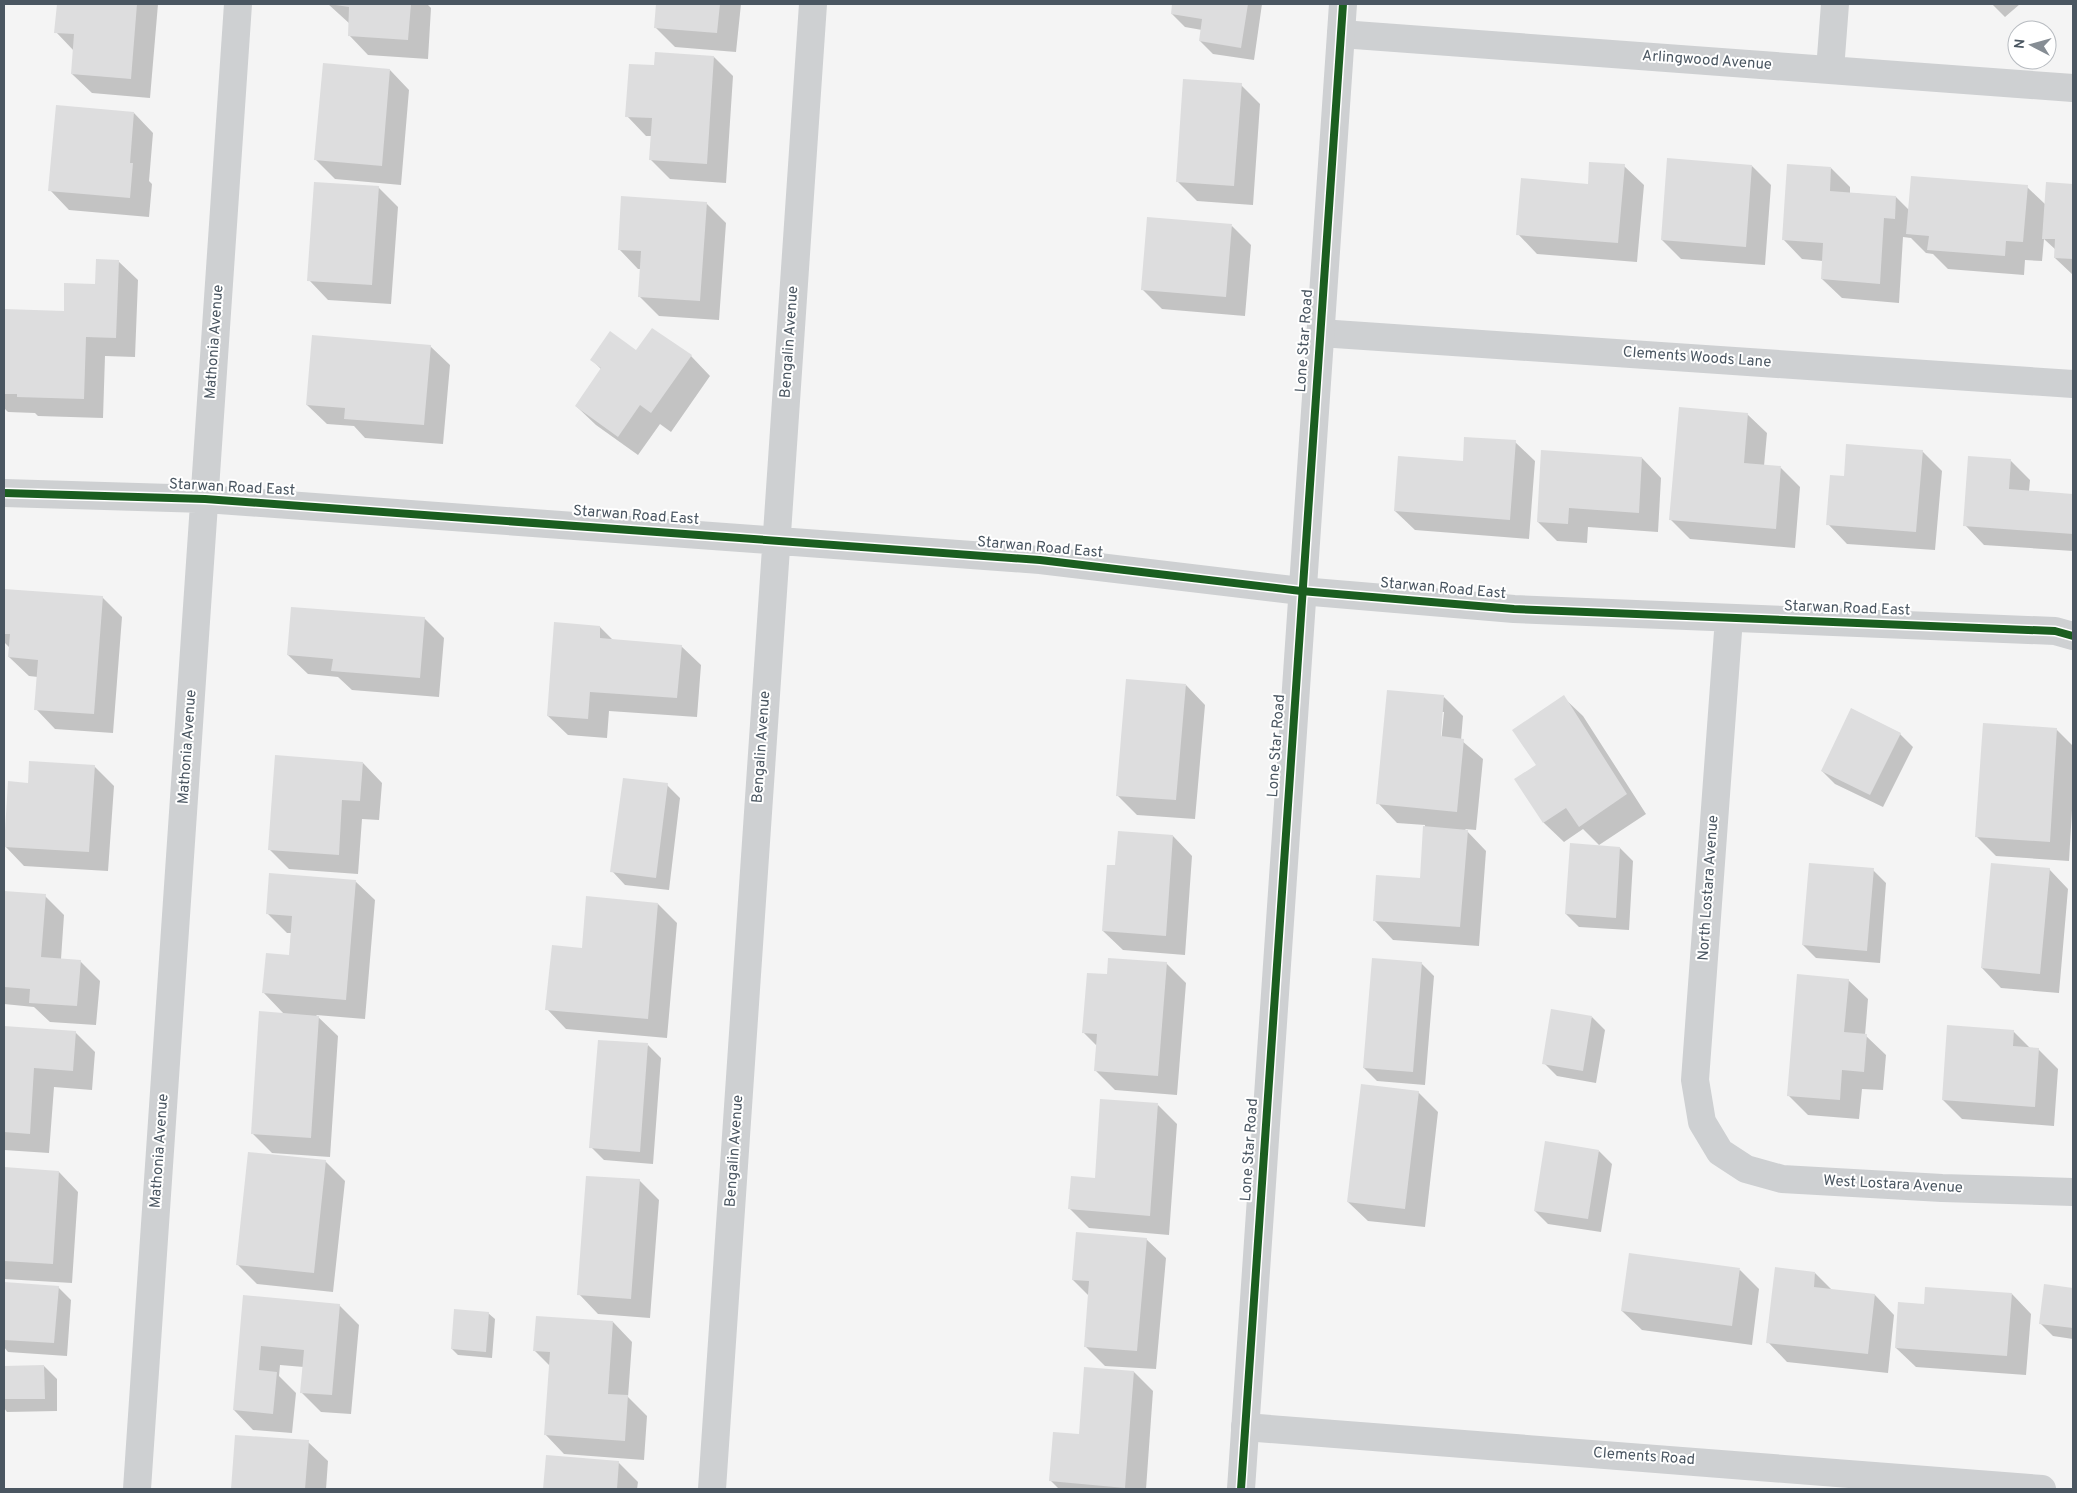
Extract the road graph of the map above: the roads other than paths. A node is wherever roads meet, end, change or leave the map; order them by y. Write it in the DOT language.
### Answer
graph roads {
  1 [pos="238,4"];
  2 [pos="813,4"];
  3 [pos="1342,4"];
  4 [pos="1835,4"];
  5 [pos="1340,34"];
  6 [pos="1830,70"];
  7 [pos="2073,88"];
  8 [pos="1320,333"];
  9 [pos="2073,384"];
  10 [pos="4,493"];
  11 [pos="205,499"];
  12 [pos="776,540"];
  13 [pos="1301,591"];
  14 [pos="1729,618"];
  15 [pos="2073,636"];
  16 [pos="1720,1152"];
  17 [pos="2073,1192"];
  18 [pos="1245,1427"];
  19 [pos="137,1489"];
  20 [pos="712,1489"];
  21 [pos="1241,1489"];
  22 [pos="2042,1489"];
  1 -- 11 [label="street, Mathonia Avenue"];
  2 -- 12 [label="street, Bengalin Avenue"];
  3 -- 5 [label="street, Lone Star Road"];
  4 -- 6 [label="street"];
  5 -- 6 [label="street, Arlingwood Avenue"];
  5 -- 8 [label="street, Lone Star Road"];
  6 -- 7 [label="street, Arlingwood Avenue"];
  8 -- 9 [label="street, Clements Woods Lane"];
  8 -- 13 [label="street, Lone Star Road"];
  10 -- 11 [label="street, Starwan Road East"];
  11 -- 12 [label="street, Starwan Road East"];
  11 -- 19 [label="street, Mathonia Avenue"];
  12 -- 13 [label="street, Starwan Road East"];
  12 -- 20 [label="street, Bengalin Avenue"];
  13 -- 14 [label="street, Starwan Road East"];
  13 -- 18 [label="street, Lone Star Road"];
  14 -- 15 [label="street, Starwan Road East"];
  14 -- 16 [label="street, North Lostara Avenue"];
  16 -- 17 [label="street, West Lostara Avenue"];
  18 -- 21 [label="street, Lone Star Road"];
  18 -- 22 [label="street, Clements Road"];
}
